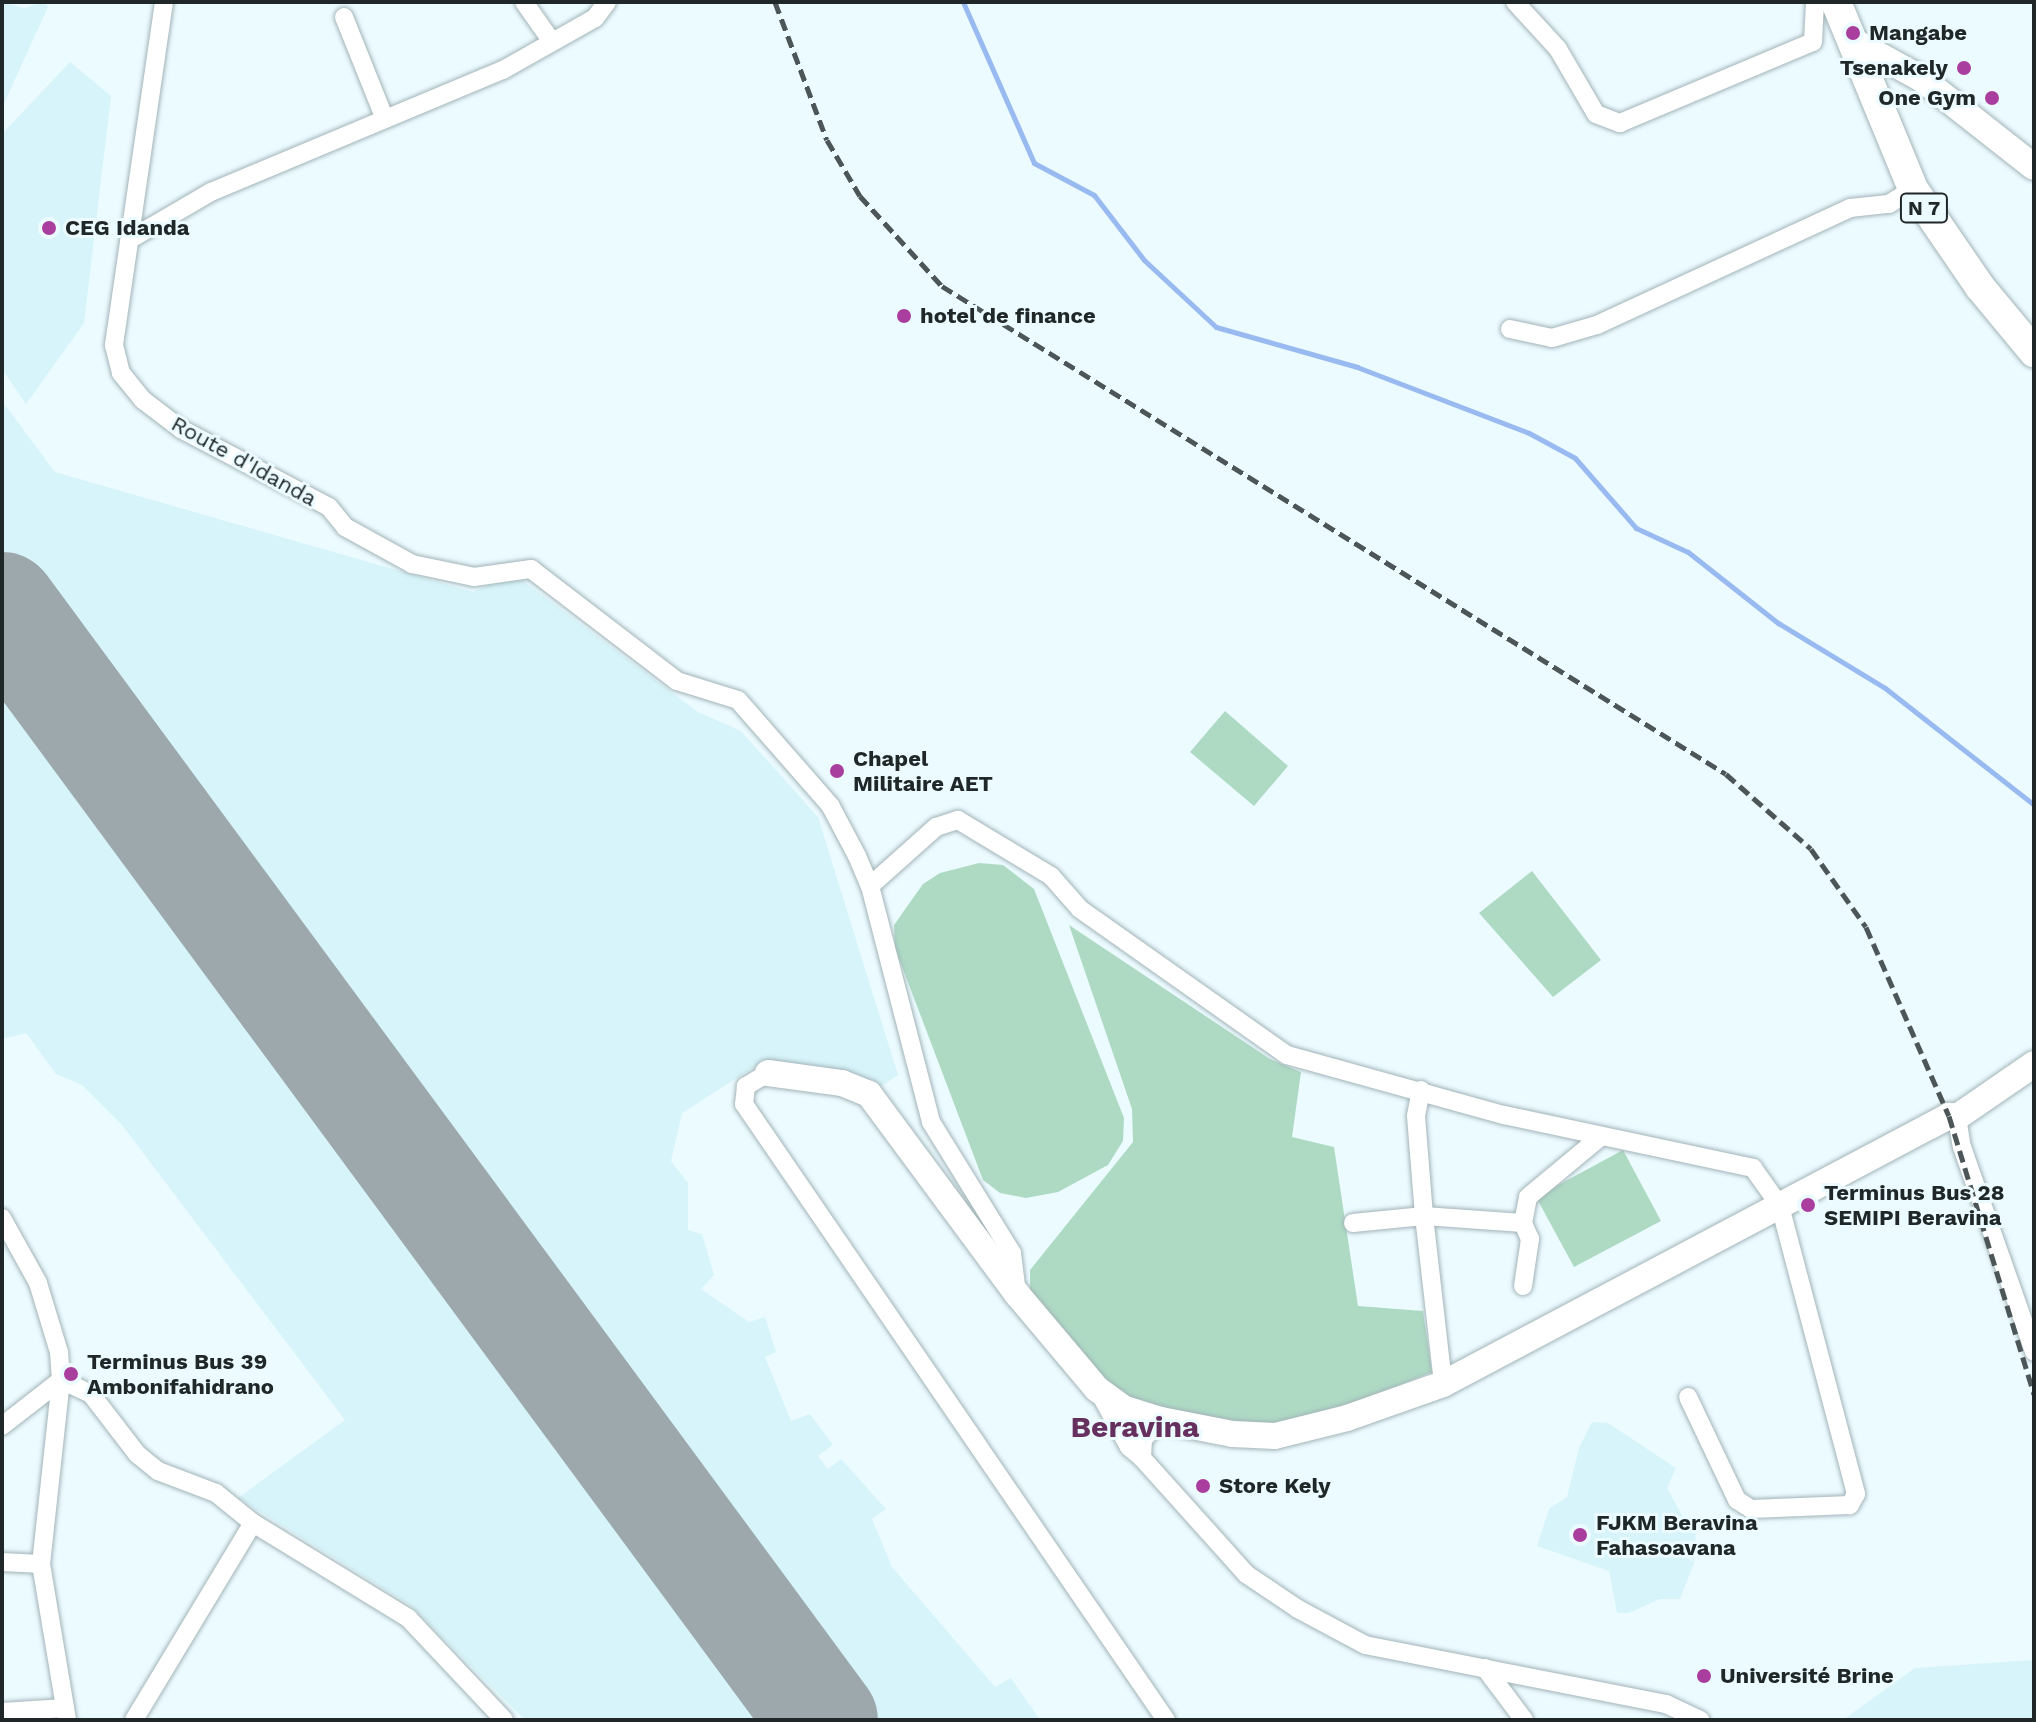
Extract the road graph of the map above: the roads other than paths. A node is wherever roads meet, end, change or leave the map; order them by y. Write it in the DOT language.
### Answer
graph roads {
  1 [pos="164,2"];
  2 [pos="524,2"];
  3 [pos="607,2"];
  4 [pos="1515,2"];
  5 [pos="1815,2"];
  6 [pos="1836,2"];
  7 [pos="344,17"];
  8 [pos="550,39"];
  9 [pos="1853,41"];
  10 [pos="384,117"];
  11 [pos="2034,167"];
  12 [pos="1913,189"];
  13 [pos="134,237"];
  14 [pos="1510,329"];
  15 [pos="2034,352"];
  16 [pos="870,886"];
  17 [pos="2034,1064"];
  18 [pos="768,1073"];
  19 [pos="1421,1090"];
  20 [pos="1957,1117"];
  21 [pos="1599,1138"];
  22 [pos="1780,1206"];
  23 [pos="1424,1216"];
  24 [pos="2,1218"];
  25 [pos="1353,1223"];
  26 [pos="1523,1223"];
  27 [pos="1523,1286"];
  28 [pos="1017,1294"];
  29 [pos="2034,1352"];
  30 [pos="61,1380"];
  31 [pos="1443,1384"];
  32 [pos="1097,1389"];
  33 [pos="1688,1397"];
  34 [pos="1161,1420"];
  35 [pos="2,1426"];
  36 [pos="1142,1458"];
  37 [pos="253,1523"];
  38 [pos="2,1562"];
  39 [pos="41,1564"];
  40 [pos="1485,1668"];
  41 [pos="2,1712"];
  42 [pos="66,1714"];
  43 [pos="1704,1719"];
  44 [pos="134,1720"];
  45 [pos="504,1720"];
  46 [pos="1166,1720"];
  47 [pos="1524,1720"];
  1 -- 13 [label="street, Route d'Idanda"];
  2 -- 8 [label="street"];
  3 -- 8 [label="street"];
  4 -- 5 [label="street"];
  6 -- 9 [label="main road, N 7"];
  7 -- 10 [label="street"];
  8 -- 10 [label="street"];
  9 -- 11 [label="street"];
  9 -- 12 [label="main road, N 7"];
  10 -- 13 [label="street"];
  12 -- 14 [label="street"];
  12 -- 15 [label="main road, N 7"];
  13 -- 16 [label="street, Route d'Idanda"];
  16 -- 19 [label="street"];
  16 -- 28 [label="street, Route d'Idanda"];
  17 -- 20 [label="street"];
  18 -- 28 [label="street"];
  18 -- 46 [label="street"];
  19 -- 21 [label="street"];
  19 -- 23 [label="street"];
  20 -- 22 [label="street"];
  20 -- 29 [label="street"];
  21 -- 22 [label="street"];
  21 -- 26 [label="street"];
  22 -- 31 [label="street"];
  22 -- 33 [label="street"];
  23 -- 25 [label="street"];
  23 -- 26 [label="street"];
  23 -- 31 [label="street"];
  24 -- 30 [label="street"];
  26 -- 27 [label="street"];
  28 -- 32 [label="street"];
  30 -- 35 [label="street"];
  30 -- 37 [label="street"];
  30 -- 39 [label="street"];
  31 -- 34 [label="street"];
  32 -- 34 [label="street"];
  32 -- 36 [label="street"];
  34 -- 36 [label="street"];
  36 -- 40 [label="street"];
  37 -- 44 [label="street"];
  37 -- 45 [label="street"];
  38 -- 39 [label="street"];
  39 -- 42 [label="street"];
  40 -- 43 [label="street"];
  40 -- 47 [label="street"];
  41 -- 42 [label="street"];
}
